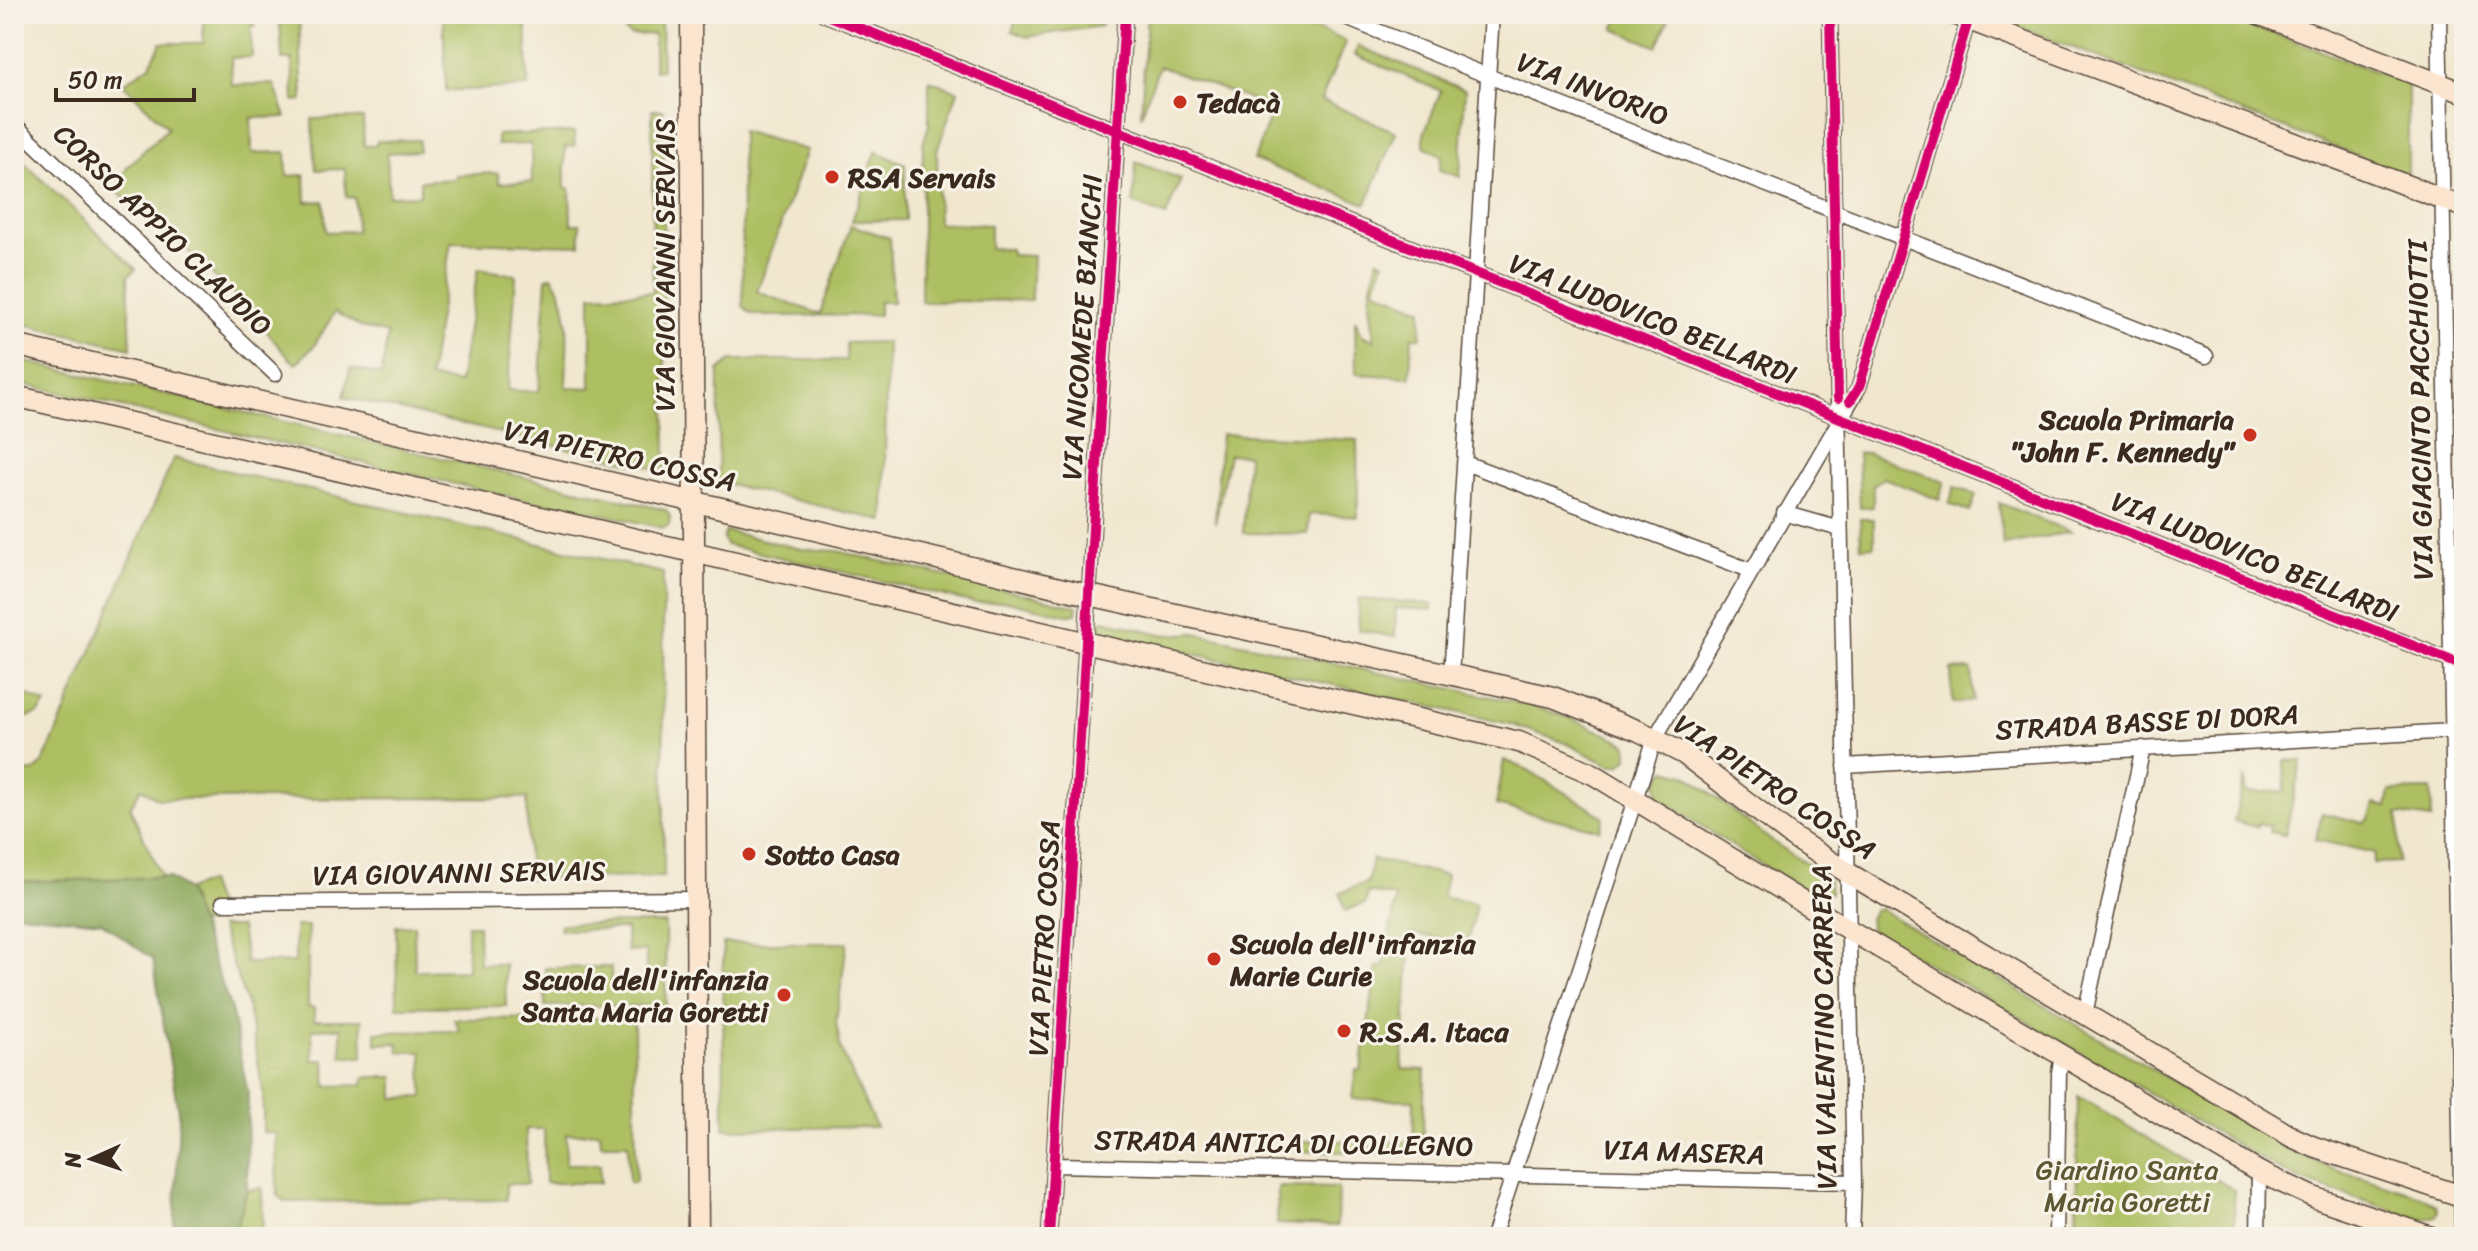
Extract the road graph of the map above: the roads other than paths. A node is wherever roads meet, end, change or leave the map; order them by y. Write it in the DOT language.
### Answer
graph roads {
  1 [pos="691,14"];
  2 [pos="824,14"];
  3 [pos="1125,14"];
  4 [pos="1336,14"];
  5 [pos="1492,14"];
  6 [pos="1830,14"];
  7 [pos="2258,14"];
  8 [pos="2439,14"];
  9 [pos="1964,16"];
  10 [pos="1488,76"];
  11 [pos="2440,84"];
  12 [pos="2464,93"];
  13 [pos="14,124"];
  14 [pos="1118,131"];
  15 [pos="2443,199"];
  16 [pos="2464,207"];
  17 [pos="1833,210"];
  18 [pos="1904,239"];
  19 [pos="1477,274"];
  20 [pos="14,345"];
  21 [pos="2206,356"];
  22 [pos="275,374"];
  23 [pos="14,396"];
  24 [pos="1839,420"];
  25 [pos="1465,463"];
  26 [pos="693,502"];
  27 [pos="1784,513"];
  28 [pos="1840,529"];
  29 [pos="694,552"];
  30 [pos="1752,571"];
  31 [pos="1089,595"];
  32 [pos="1086,642"];
  33 [pos="2457,664"];
  34 [pos="1451,676"];
  35 [pos="2452,731"];
  36 [pos="1655,738"];
  37 [pos="2143,748"];
  38 [pos="1845,766"];
  39 [pos="1635,800"];
  40 [pos="1848,873"];
  41 [pos="695,899"];
  42 [pos="223,903"];
  43 [pos="1849,930"];
  44 [pos="2085,1014"];
  45 [pos="2062,1055"];
  46 [pos="1054,1165"];
  47 [pos="2259,1172"];
  48 [pos="1513,1173"];
  49 [pos="1854,1182"];
  50 [pos="2463,1197"];
  51 [pos="698,1237"];
  52 [pos="1049,1237"];
  53 [pos="1493,1237"];
  54 [pos="1852,1237"];
  55 [pos="2056,1237"];
  56 [pos="2258,1237"];
  57 [pos="2431,1237"];
  58 [pos="2462,1237"];
  1 -- 26 [label="main road, VIA GIOVANNI SERVAIS"];
  2 -- 14 [label="street, VIA LUDOVICO BELLARDI"];
  3 -- 14 [label="street, VIA NICOMEDE BIANCHI"];
  4 -- 10 [label="street, VIA INVORIO"];
  5 -- 10 [label="street"];
  6 -- 17 [label="street, VIA VALENTINO CARRERA"];
  7 -- 11 [label="main road"];
  8 -- 11 [label="street, VIA GIACINTO PACCHIOTTI"];
  9 -- 15 [label="main road"];
  9 -- 18 [label="street, STRADA ANTICA DI COLLEGNO"];
  10 -- 17 [label="street, VIA INVORIO"];
  10 -- 19 [label="street"];
  11 -- 12 [label="main road"];
  11 -- 15 [label="street, VIA GIACINTO PACCHIOTTI"];
  13 -- 22 [label="street, CORSO APPIO CLAUDIO"];
  14 -- 19 [label="street, VIA LUDOVICO BELLARDI"];
  14 -- 31 [label="street, VIA NICOMEDE BIANCHI"];
  15 -- 16 [label="main road"];
  15 -- 33 [label="street, VIA GIACINTO PACCHIOTTI"];
  17 -- 18 [label="street"];
  17 -- 24 [label="street, VIA VALENTINO CARRERA"];
  18 -- 21 [label="street"];
  18 -- 24 [label="street, STRADA ANTICA DI COLLEGNO"];
  19 -- 24 [label="street, VIA LUDOVICO BELLARDI"];
  19 -- 25 [label="street"];
  20 -- 26 [label="main road, VIA PIETRO COSSA"];
  23 -- 29 [label="main road"];
  24 -- 27 [label="street, STRADA ANTICA DI COLLEGNO"];
  24 -- 28 [label="street, VIA VALENTINO CARRERA"];
  24 -- 33 [label="street, VIA LUDOVICO BELLARDI"];
  25 -- 30 [label="street"];
  25 -- 34 [label="street"];
  26 -- 29 [label="main road, VIA GIOVANNI SERVAIS"];
  26 -- 31 [label="main road, VIA PIETRO COSSA"];
  27 -- 28 [label="street"];
  27 -- 30 [label="street, STRADA ANTICA DI COLLEGNO"];
  28 -- 38 [label="street, VIA VALENTINO CARRERA"];
  29 -- 32 [label="main road"];
  29 -- 41 [label="main road, VIA GIOVANNI SERVAIS"];
  30 -- 36 [label="street, STRADA ANTICA DI COLLEGNO"];
  31 -- 32 [label="street, VIA NICOMEDE BIANCHI"];
  31 -- 34 [label="main road, VIA PIETRO COSSA"];
  32 -- 39 [label="main road"];
  32 -- 46 [label="street, VIA PIETRO COSSA"];
  33 -- 35 [label="street, VIA GIACINTO PACCHIOTTI"];
  34 -- 36 [label="main road, VIA PIETRO COSSA"];
  35 -- 37 [label="street, STRADA BASSE DI DORA"];
  35 -- 50 [label="street, VIA GIACINTO PACCHIOTTI"];
  36 -- 39 [label="street, STRADA ANTICA DI COLLEGNO"];
  36 -- 40 [label="main road, VIA PIETRO COSSA"];
  37 -- 38 [label="street, STRADA BASSE DI DORA"];
  37 -- 44 [label="street"];
  38 -- 40 [label="street, VIA VALENTINO CARRERA"];
  39 -- 43 [label="main road"];
  39 -- 48 [label="street, STRADA ANTICA DI COLLEGNO"];
  40 -- 43 [label="street, VIA VALENTINO CARRERA"];
  40 -- 44 [label="main road, VIA PIETRO COSSA"];
  41 -- 42 [label="street, VIA GIOVANNI SERVAIS"];
  41 -- 51 [label="main road, VIA GIOVANNI SERVAIS"];
  43 -- 45 [label="main road"];
  43 -- 49 [label="street, VIA VALENTINO CARRERA"];
  44 -- 50 [label="main road, VIA PIETRO COSSA"];
  45 -- 47 [label="main road"];
  45 -- 55 [label="street"];
  46 -- 48 [label="street, STRADA ANTICA DI COLLEGNO"];
  46 -- 52 [label="street, VIA PIETRO COSSA"];
  47 -- 56 [label="street"];
  47 -- 57 [label="main road"];
  48 -- 49 [label="street, VIA MASERA"];
  48 -- 53 [label="street, STRADA ANTICA DI COLLEGNO"];
  49 -- 54 [label="street, VIA VALENTINO CARRERA"];
  50 -- 58 [label="street, VIA GIACINTO PACCHIOTTI"];
}
